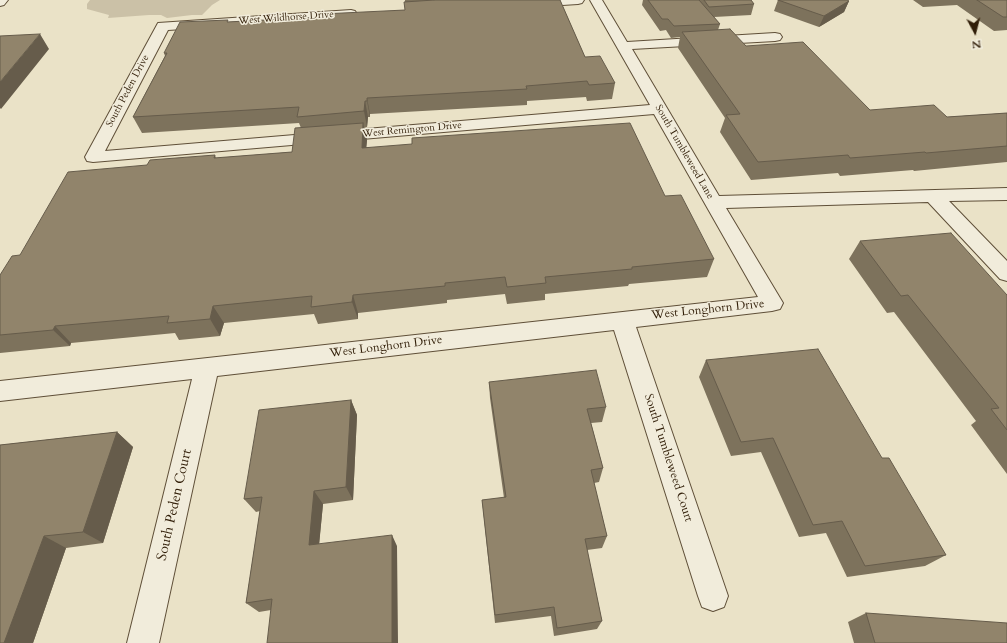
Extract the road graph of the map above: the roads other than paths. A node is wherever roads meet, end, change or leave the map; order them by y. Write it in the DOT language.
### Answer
graph roads {
  1 [pos="578,0"];
  2 [pos="596,0"];
  3 [pos="522,4"];
  4 [pos="362,13"];
  5 [pos="163,26"];
  6 [pos="775,37"];
  7 [pos="623,46"];
  8 [pos="660,109"];
  9 [pos="93,157"];
  10 [pos="1007,194"];
  11 [pos="934,197"];
  12 [pos="713,202"];
  13 [pos="1007,274"];
  14 [pos="772,303"];
  15 [pos="622,319"];
  16 [pos="207,368"];
  17 [pos="0,391"];
  18 [pos="713,596"];
  19 [pos="143,643"];
  1 -- 3 [label="street"];
  2 -- 7 [label="street, South Tumbleweed Lane"];
  4 -- 5 [label="street, West Wildhorse Drive"];
  5 -- 9 [label="street, South Peden Drive"];
  6 -- 7 [label="street"];
  7 -- 8 [label="street, South Tumbleweed Lane"];
  8 -- 9 [label="street, West Remington Drive"];
  8 -- 12 [label="street, South Tumbleweed Lane"];
  10 -- 11 [label="street"];
  11 -- 12 [label="street"];
  11 -- 13 [label="street"];
  12 -- 14 [label="street, South Tumbleweed Lane"];
  14 -- 15 [label="street, West Longhorn Drive"];
  15 -- 16 [label="street, West Longhorn Drive"];
  15 -- 18 [label="street, South Tumbleweed Court"];
  16 -- 17 [label="street, West Longhorn Drive"];
  16 -- 19 [label="street, South Peden Court"];
}
